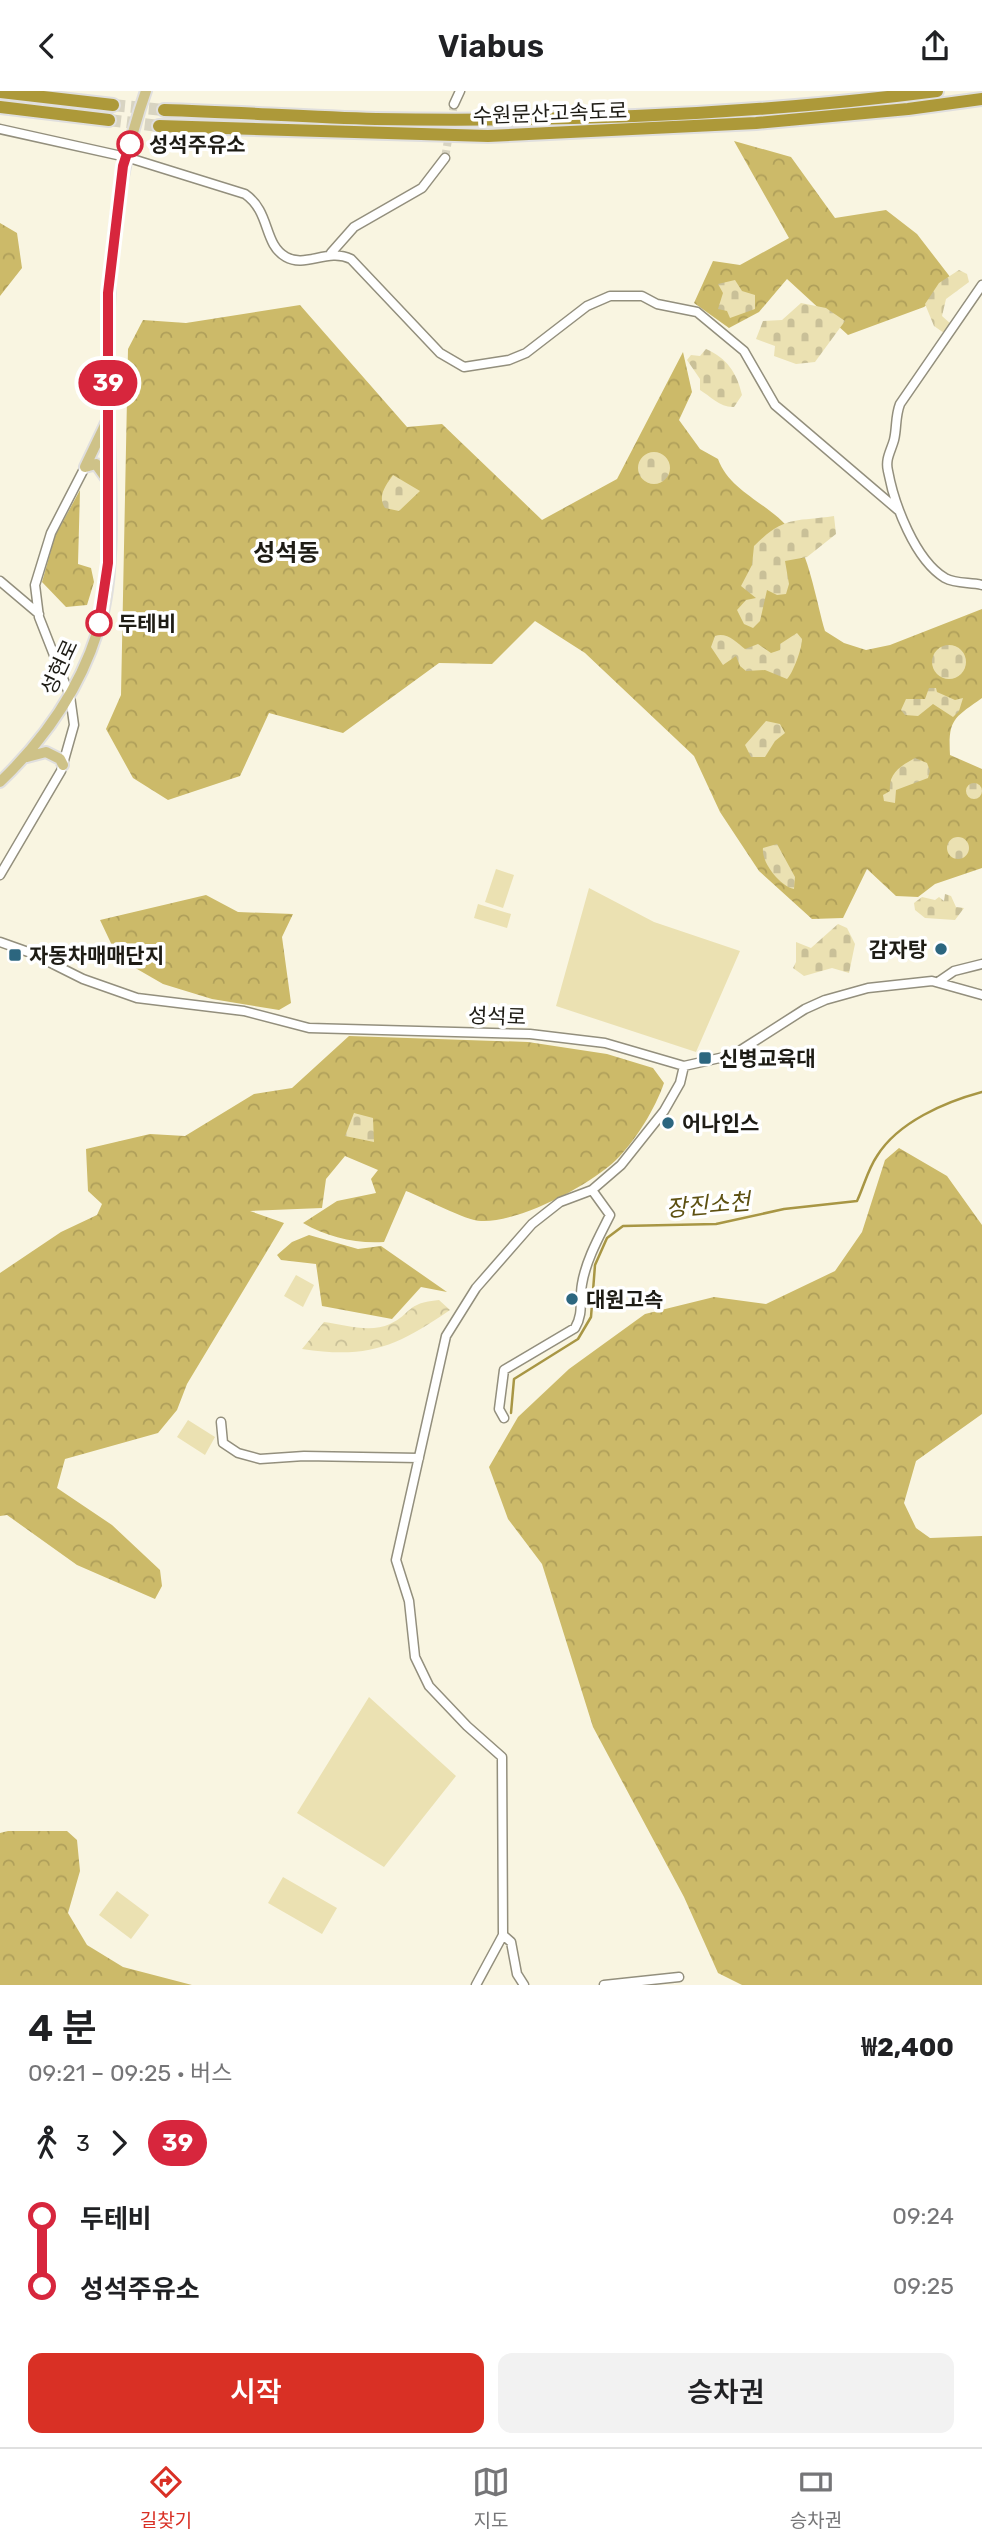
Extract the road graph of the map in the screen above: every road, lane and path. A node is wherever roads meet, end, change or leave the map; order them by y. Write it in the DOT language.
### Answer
graph roads {
  1 [pos="146,91"];
  2 [pos="460,91"];
  3 [pos="937,91"];
  4 [pos="0,92"];
  5 [pos="982,99"];
  6 [pos="454,104"];
  7 [pos="113,105"];
  8 [pos="0,107"];
  9 [pos="164,110"];
  10 [pos="109,120"];
  11 [pos="159,126"];
  12 [pos="0,129"];
  13 [pos="125,157"];
  14 [pos="445,158"];
  15 [pos="331,253"];
  16 [pos="982,285"];
  17 [pos="108,417"];
  18 [pos="85,467"];
  19 [pos="109,483"];
  20 [pos="898,510"];
  21 [pos="0,581"];
  22 [pos="982,585"];
  23 [pos="38,614"];
  24 [pos="70,696"];
  25 [pos="22,761"];
  26 [pos="63,765"];
  27 [pos="0,782"];
  28 [pos="0,875"];
  29 [pos="0,942"];
  30 [pos="982,964"];
  31 [pos="938,982"];
  32 [pos="982,995"];
  33 [pos="684,1066"];
  34 [pos="593,1189"];
  35 [pos="504,1419"];
  36 [pos="221,1422"];
  37 [pos="419,1458"];
  38 [pos="503,1935"];
  39 [pos="679,1977"];
  40 [pos="476,1985"];
  41 [pos="524,1985"];
  42 [pos="604,1985"];
  1 -- 13 [label="main road, 성현로"];
  2 -- 6 [label="street"];
  3 -- 9 [label="highway, 수원문산고속도로"];
  4 -- 7 [label="highway"];
  5 -- 11 [label="highway, 수원문산고속도로"];
  8 -- 10 [label="highway"];
  12 -- 13 [label="street"];
  13 -- 15 [label="street"];
  13 -- 17 [label="main road, 성현로"];
  14 -- 15 [label="street"];
  15 -- 20 [label="street"];
  16 -- 20 [label="street"];
  17 -- 18 [label="main road"];
  17 -- 19 [label="main road, 성현로"];
  18 -- 19 [label="main road"];
  18 -- 23 [label="street"];
  19 -- 24 [label="main road, 성현로"];
  20 -- 22 [label="street"];
  21 -- 23 [label="street"];
  23 -- 24 [label="street"];
  24 -- 25 [label="main road, 성현로"];
  24 -- 26 [label="street"];
  25 -- 26 [label="main road"];
  25 -- 27 [label="main road, 성현로"];
  26 -- 28 [label="street"];
  29 -- 33 [label="street, 성석로"];
  30 -- 31 [label="street"];
  31 -- 32 [label="street, 성석로"];
  31 -- 33 [label="street, 성석로"];
  33 -- 34 [label="street"];
  34 -- 35 [label="street"];
  34 -- 37 [label="street"];
  36 -- 37 [label="street"];
  37 -- 38 [label="street"];
  38 -- 40 [label="street"];
  38 -- 41 [label="street"];
  39 -- 42 [label="street"];
}
